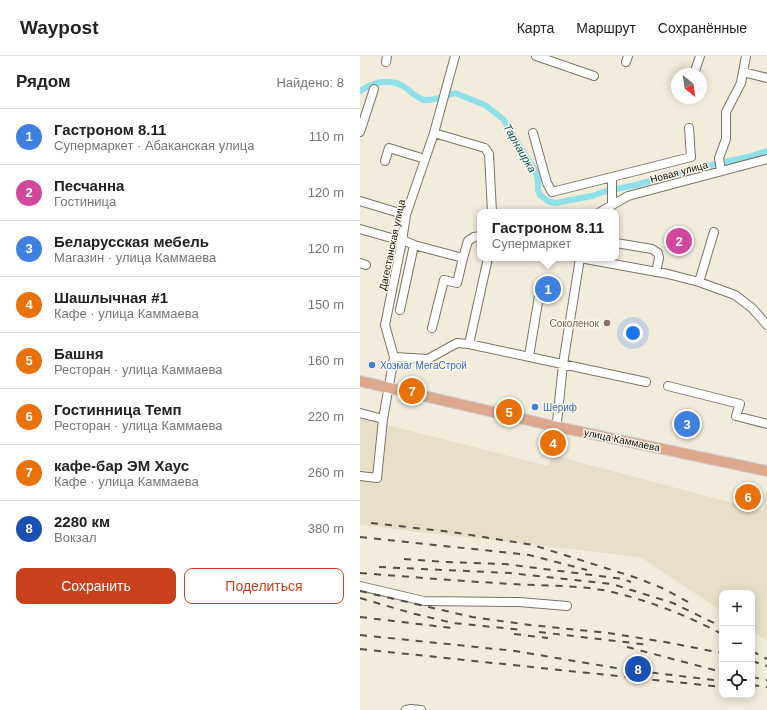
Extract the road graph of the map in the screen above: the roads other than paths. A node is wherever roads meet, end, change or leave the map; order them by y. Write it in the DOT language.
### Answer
graph roads {
  1 [pos="455,56"];
  2 [pos="536,56"];
  3 [pos="700,56"];
  4 [pos="746,56"];
  5 [pos="557,59"];
  6 [pos="696,68"];
  7 [pos="743,72"];
  8 [pos="594,76"];
  9 [pos="767,78"];
  10 [pos="374,89"];
  11 [pos="689,128"];
  12 [pos="360,132"];
  13 [pos="434,133"];
  14 [pos="533,133"];
  15 [pos="425,159"];
  16 [pos="767,159"];
  17 [pos="385,161"];
  18 [pos="721,171"];
  19 [pos="612,180"];
  20 [pos="360,201"];
  21 [pos="612,205"];
  22 [pos="492,209"];
  23 [pos="605,209"];
  24 [pos="406,215"];
  25 [pos="360,229"];
  26 [pos="714,232"];
  27 [pos="477,236"];
  28 [pos="402,241"];
  29 [pos="619,244"];
  30 [pos="414,245"];
  31 [pos="463,258"];
  32 [pos="487,261"];
  33 [pos="580,261"];
  34 [pos="596,261"];
  35 [pos="656,272"];
  36 [pos="699,282"];
  37 [pos="540,290"];
  38 [pos="400,310"];
  39 [pos="767,325"];
  40 [pos="432,328"];
  41 [pos="469,344"];
  42 [pos="530,356"];
  43 [pos="394,357"];
  44 [pos="563,364"];
  45 [pos="360,381"];
  46 [pos="646,382"];
  47 [pos="668,386"];
  48 [pos="360,388"];
  49 [pos="389,391"];
  50 [pos="360,414"];
  51 [pos="383,419"];
  52 [pos="767,424"];
  53 [pos="557,430"];
  54 [pos="767,471"];
  55 [pos="360,476"];
  56 [pos="767,477"];
  57 [pos="360,586"];
  58 [pos="567,606"];
  59 [pos="409,709"];
  60 [pos="421,710"];
  1 -- 13 [label="street, Дагестанская улица"];
  2 -- 5 [label="street"];
  3 -- 6 [label="street"];
  4 -- 7 [label="street"];
  5 -- 8 [label="street"];
  7 -- 9 [label="street"];
  7 -- 18 [label="street"];
  10 -- 12 [label="street"];
  11 -- 19 [label="street"];
  13 -- 15 [label="street, Дагестанская улица"];
  13 -- 22 [label="street"];
  14 -- 19 [label="street"];
  15 -- 17 [label="street"];
  15 -- 24 [label="street, Дагестанская улица"];
  16 -- 18 [label="street, Новая улица"];
  18 -- 21 [label="street, Новая улица"];
  19 -- 21 [label="street"];
  20 -- 24 [label="street"];
  21 -- 23 [label="street, Новая улица"];
  24 -- 28 [label="street, Дагестанская улица"];
  25 -- 28 [label="street"];
  26 -- 36 [label="street"];
  27 -- 31 [label="street"];
  28 -- 30 [label="street"];
  28 -- 43 [label="street, Дагестанская улица"];
  29 -- 35 [label="street"];
  30 -- 31 [label="street"];
  30 -- 38 [label="street"];
  31 -- 40 [label="street"];
  32 -- 41 [label="street"];
  33 -- 44 [label="street"];
  34 -- 35 [label="street"];
  35 -- 36 [label="street"];
  36 -- 39 [label="street"];
  37 -- 42 [label="street"];
  41 -- 42 [label="street"];
  41 -- 43 [label="street"];
  42 -- 44 [label="street"];
  43 -- 49 [label="street, Дагестанская улица"];
  44 -- 46 [label="street"];
  44 -- 53 [label="street"];
  45 -- 49 [label="main road, улица Каммаева"];
  47 -- 52 [label="street"];
  48 -- 49 [label="main road, улица Каммаева"];
  49 -- 51 [label="street, Дагестанская улица"];
  49 -- 53 [label="main road, улица Каммаева"];
  50 -- 51 [label="street"];
  51 -- 55 [label="street, Дагестанская улица"];
  53 -- 54 [label="main road, улица Каммаева"];
  53 -- 56 [label="main road, улица Каммаева"];
  57 -- 58 [label="street"];
  59 -- 60 [label="street"];
}
